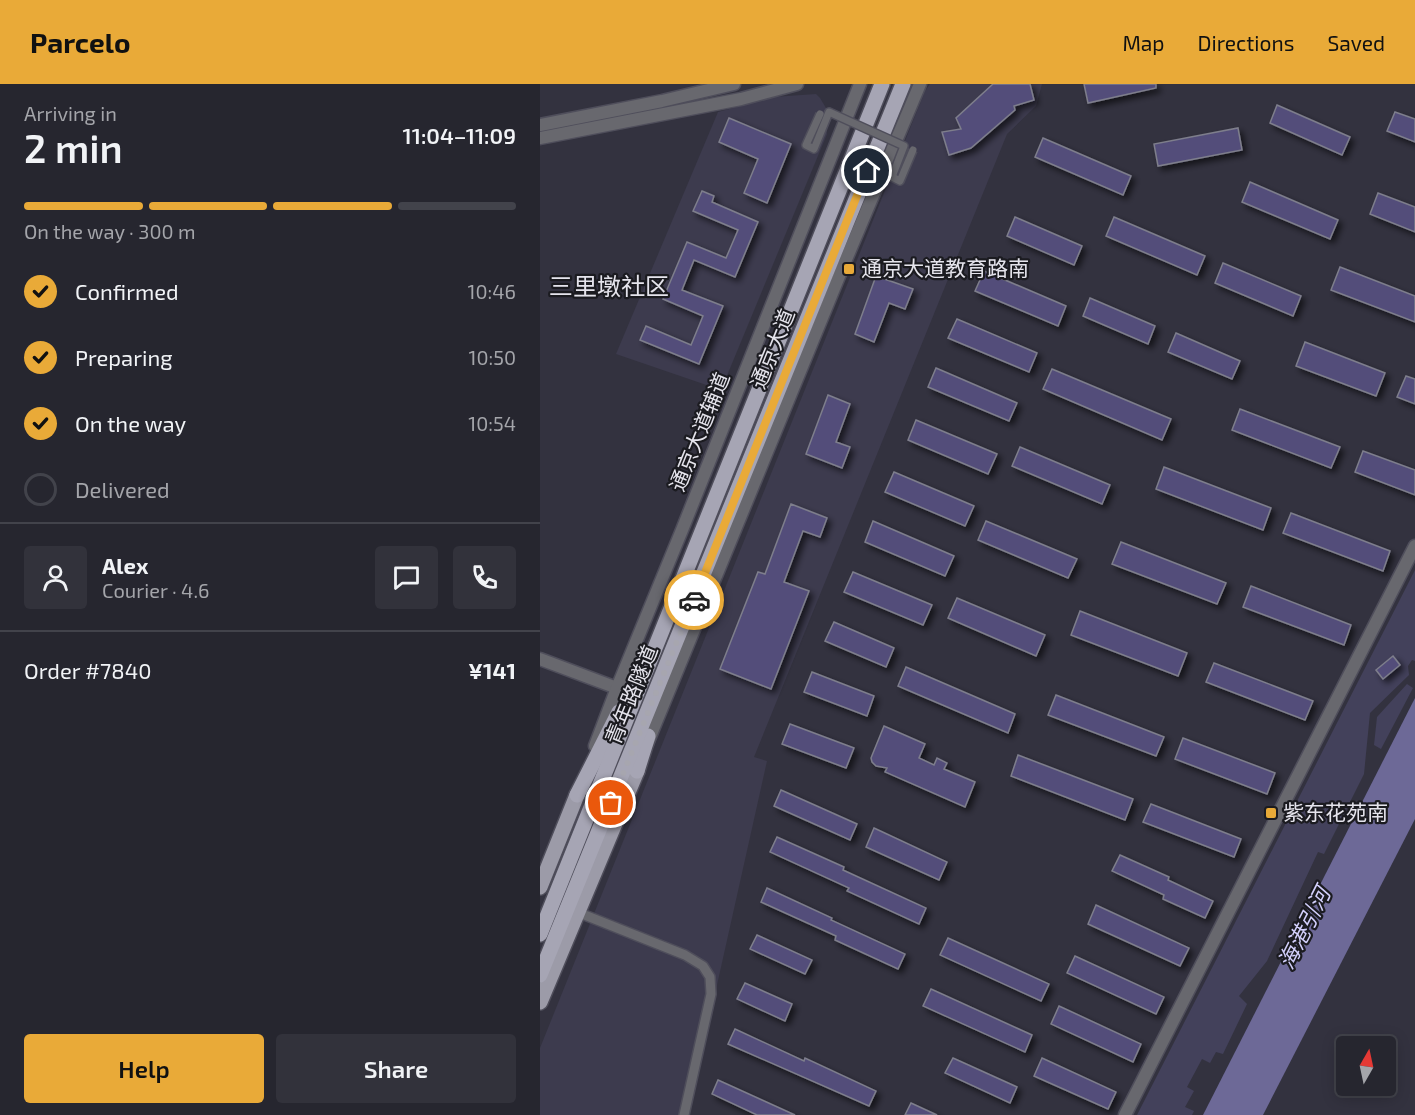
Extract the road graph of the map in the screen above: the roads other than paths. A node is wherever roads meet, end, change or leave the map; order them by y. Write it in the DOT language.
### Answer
graph roads {
  1 [pos="734,84"];
  2 [pos="797,84"];
  3 [pos="882,84"];
  4 [pos="903,84"];
  5 [pos="920,84"];
  6 [pos="858,85"];
  7 [pos="820,114"];
  8 [pos="540,125"];
  9 [pos="540,138"];
  10 [pos="913,150"];
  11 [pos="1415,546"];
  12 [pos="663,626"];
  13 [pos="681,631"];
  14 [pos="540,659"];
  15 [pos="617,688"];
  16 [pos="637,771"];
  17 [pos="577,795"];
  18 [pos="540,887"];
  19 [pos="577,912"];
  20 [pos="540,934"];
  21 [pos="540,975"];
  22 [pos="540,1002"];
  23 [pos="684,1115"];
  24 [pos="1125,1115"];
  1 -- 8 [label="street"];
  2 -- 9 [label="street"];
  3 -- 12 [label="highway, 通京大道"];
  4 -- 13 [label="highway, 通京大道"];
  5 -- 16 [label="street"];
  6 -- 15 [label="street, 通京大道辅道"];
  7 -- 10 [label="street, bridge"];
  11 -- 24 [label="street"];
  12 -- 17 [label="highway"];
  12 -- 20 [label="highway, 青年路隧道"];
  13 -- 16 [label="highway"];
  13 -- 21 [label="highway, 青年路隧道"];
  14 -- 15 [label="street"];
  15 -- 17 [label="street, 通京大道辅道"];
  16 -- 19 [label="main road"];
  17 -- 18 [label="main road"];
  19 -- 22 [label="main road"];
  19 -- 23 [label="street"];
}
